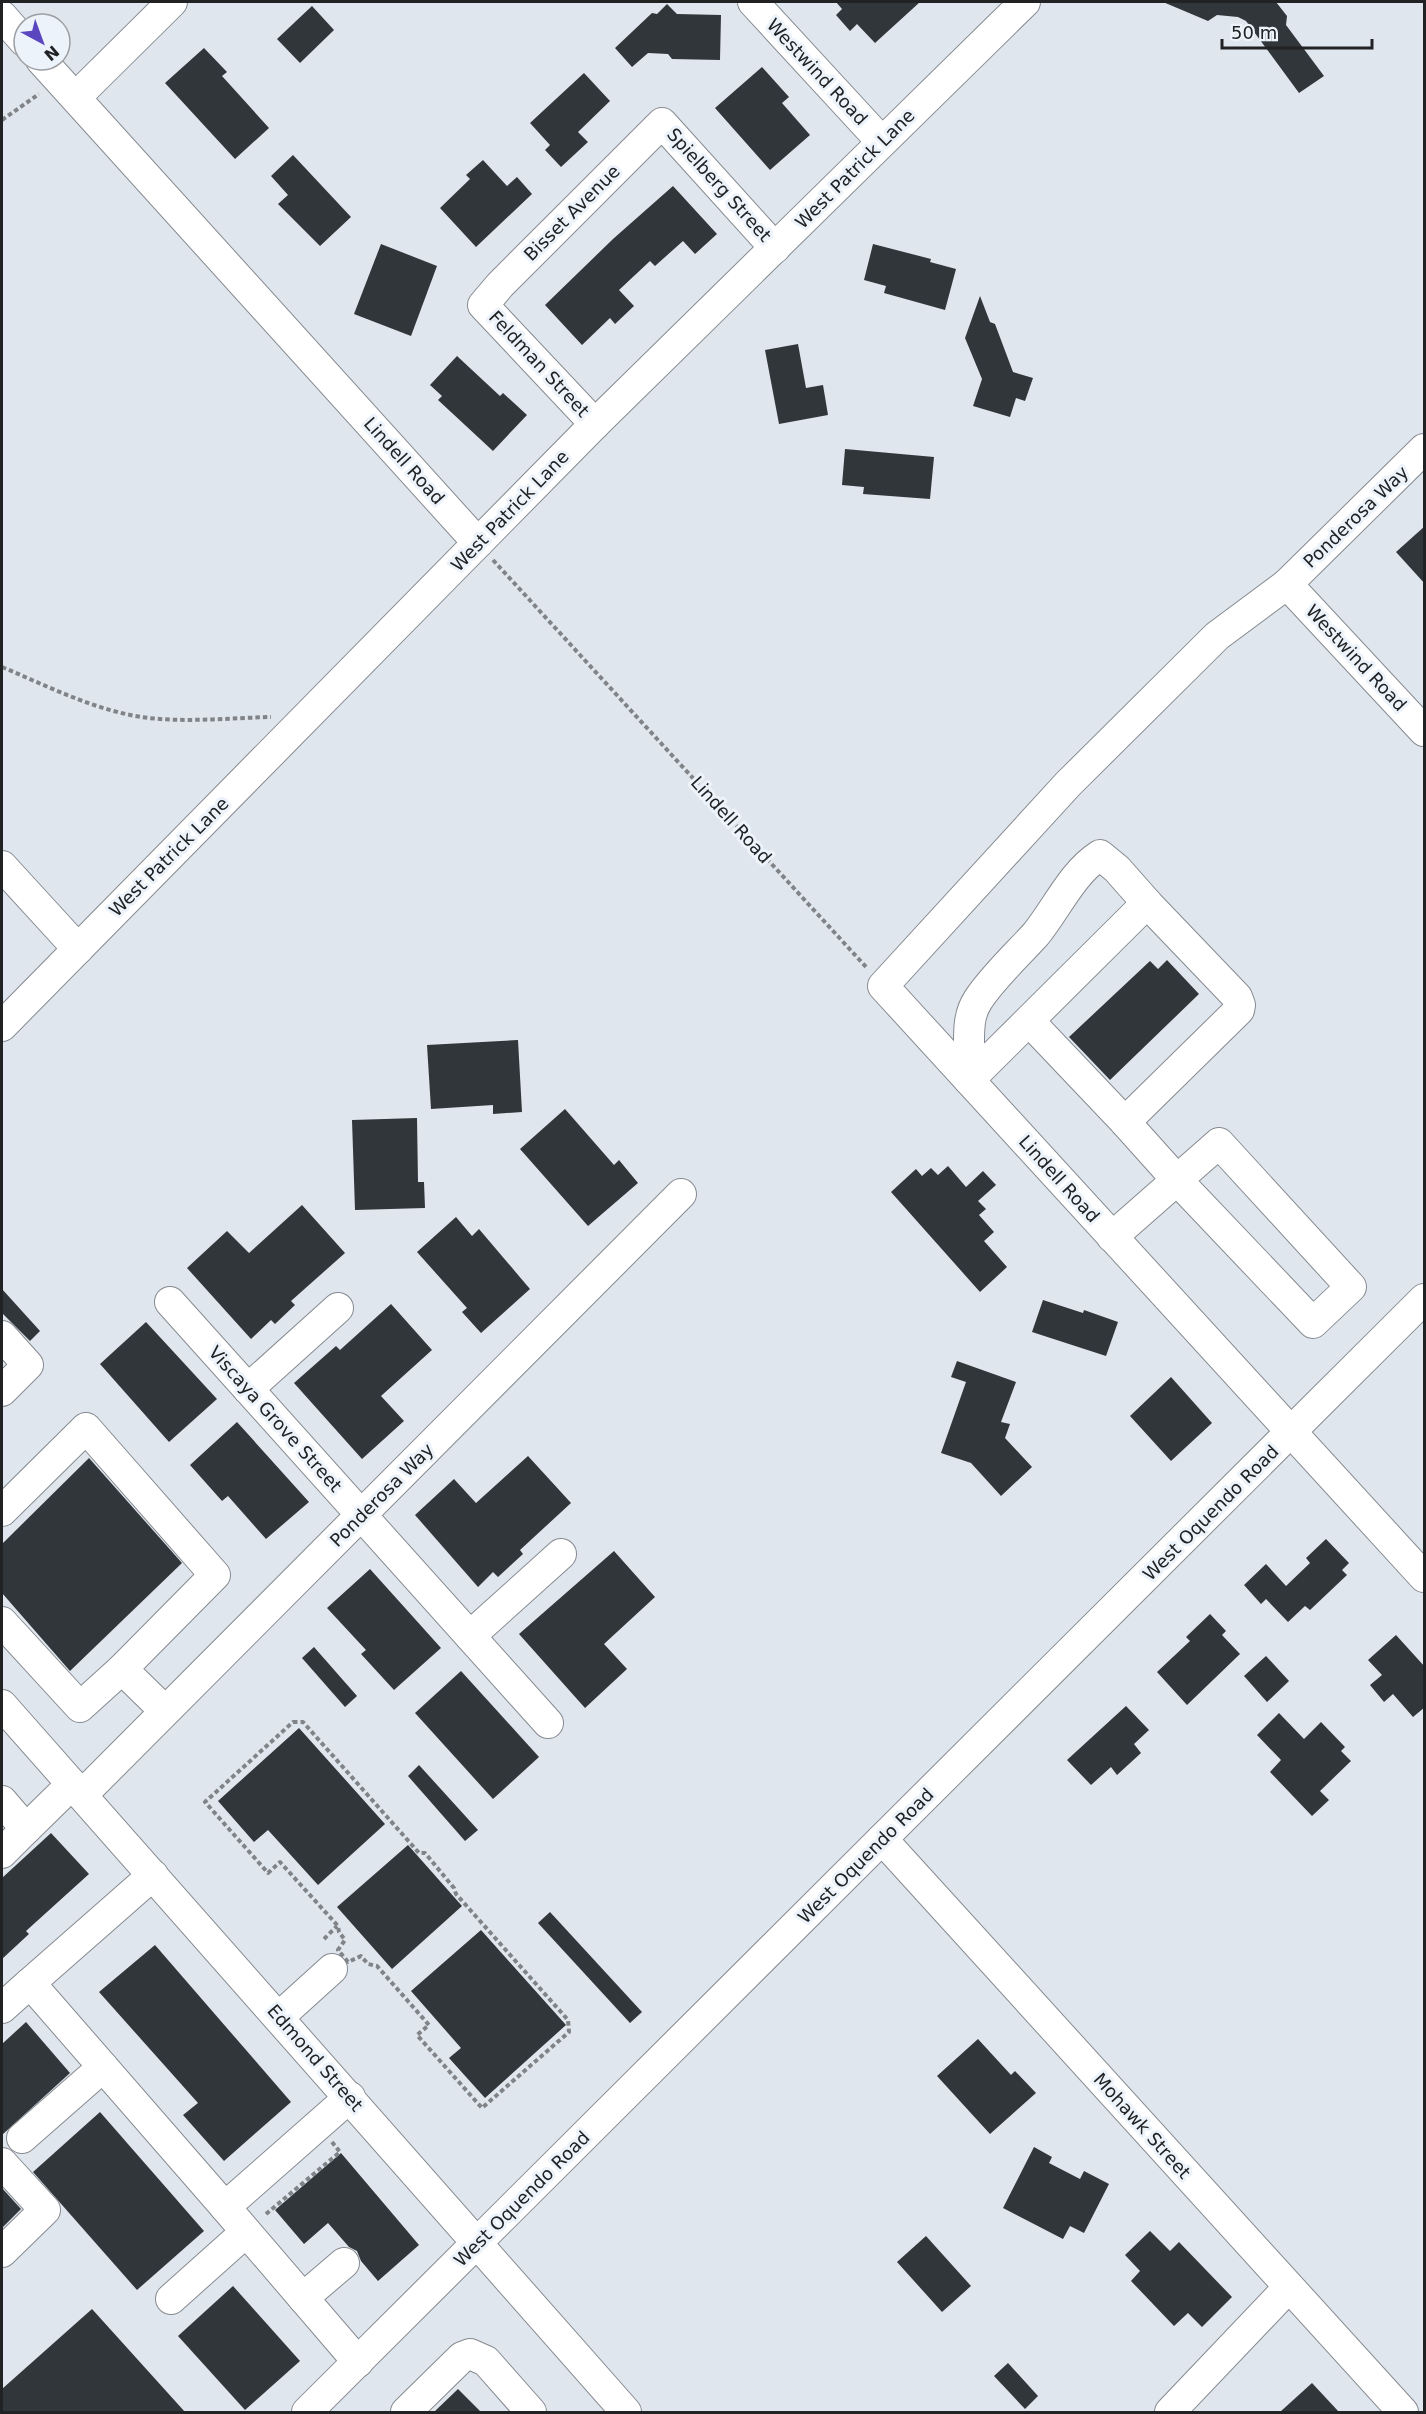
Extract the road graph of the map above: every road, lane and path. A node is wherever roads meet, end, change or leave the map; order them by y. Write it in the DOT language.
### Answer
graph roads {
  1 [pos="172,2"];
  2 [pos="753,2"];
  3 [pos="1025,2"];
  4 [pos="2,16"];
  5 [pos="12,27"];
  6 [pos="59,79"];
  7 [pos="2,120"];
  8 [pos="662,123"];
  9 [pos="882,142"];
  10 [pos="775,248"];
  11 [pos="483,305"];
  12 [pos="595,424"];
  13 [pos="1425,449"];
  14 [pos="478,543"];
  15 [pos="1287,584"];
  16 [pos="2,667"];
  17 [pos="308,717"];
  18 [pos="1425,731"];
  19 [pos="2,866"];
  20 [pos="1147,903"];
  21 [pos="78,949"];
  22 [pos="883,986"];
  23 [pos="1029,1021"];
  24 [pos="2,1026"];
  25 [pos="976,1072"];
  26 [pos="1125,1122"];
  27 [pos="1177,1180"];
  28 [pos="681,1194"];
  29 [pos="1112,1238"];
  30 [pos="1425,1299"];
  31 [pos="170,1302"];
  32 [pos="338,1308"];
  33 [pos="2,1336"];
  34 [pos="248,1389"];
  35 [pos="2,1391"];
  36 [pos="1291,1433"];
  37 [pos="2,1511"];
  38 [pos="361,1515"];
  39 [pos="561,1554"];
  40 [pos="1425,1577"];
  41 [pos="2,1622"];
  42 [pos="470,1636"];
  43 [pos="122,1669"];
  44 [pos="2,1705"];
  45 [pos="165,1712"];
  46 [pos="548,1723"];
  47 [pos="77,1790"];
  48 [pos="2,1801"];
  49 [pos="26,1829"];
  50 [pos="882,1839"];
  51 [pos="2,1852"];
  52 [pos="153,1875"];
  53 [pos="338,1926"];
  54 [pos="324,1939"];
  55 [pos="332,1969"];
  56 [pos="30,1983"];
  57 [pos="2,2008"];
  58 [pos="279,2017"];
  59 [pos="103,2067"];
  60 [pos="350,2097"];
  61 [pos="328,2137"];
  62 [pos="22,2138"];
  63 [pos="2,2163"];
  64 [pos="225,2207"];
  65 [pos="256,2223"];
  66 [pos="477,2244"];
  67 [pos="2,2252"];
  68 [pos="344,2263"];
  69 [pos="1288,2288"];
  70 [pos="303,2298"];
  71 [pos="171,2299"];
  72 [pos="358,2362"];
  73 [pos="307,2412"];
  74 [pos="406,2412"];
  75 [pos="531,2412"];
  76 [pos="626,2412"];
  77 [pos="1170,2412"];
  78 [pos="1404,2412"];
  1 -- 6 [label="street"];
  2 -- 9 [label="street, Westwind Road"];
  3 -- 9 [label="street, West Patrick Lane"];
  4 -- 5 [label="street"];
  6 -- 7 [label="path"];
  6 -- 14 [label="street, Lindell Road"];
  8 -- 10 [label="street, Spielberg Street"];
  8 -- 11 [label="street, Bisset Avenue"];
  9 -- 10 [label="street, West Patrick Lane"];
  10 -- 12 [label="street, West Patrick Lane"];
  11 -- 12 [label="street, Feldman Street"];
  12 -- 14 [label="street, West Patrick Lane"];
  13 -- 15 [label="street, Ponderosa Way"];
  14 -- 17 [label="street, West Patrick Lane"];
  14 -- 22 [label="path, Lindell Road"];
  15 -- 18 [label="street, Westwind Road"];
  15 -- 22 [label="street, Ponderosa Way"];
  16 -- 17 [label="path"];
  17 -- 21 [label="street, West Patrick Lane"];
  19 -- 21 [label="street"];
  20 -- 23 [label="street"];
  20 -- 25 [label="street"];
  20 -- 26 [label="street"];
  21 -- 24 [label="street, West Patrick Lane"];
  22 -- 25 [label="street, Lindell Road"];
  23 -- 25 [label="street"];
  23 -- 26 [label="street"];
  25 -- 29 [label="street, Lindell Road"];
  26 -- 27 [label="street"];
  27 -- 27 [label="street"];
  27 -- 29 [label="street"];
  28 -- 38 [label="street, Ponderosa Way"];
  29 -- 36 [label="street, Lindell Road"];
  30 -- 36 [label="street, West Oquendo Road"];
  31 -- 34 [label="street, Viscaya Grove Street"];
  32 -- 34 [label="street"];
  33 -- 35 [label="street"];
  34 -- 38 [label="street, Viscaya Grove Street"];
  36 -- 40 [label="street, Lindell Road"];
  36 -- 50 [label="street, West Oquendo Road"];
  37 -- 43 [label="street"];
  38 -- 42 [label="street, Viscaya Grove Street"];
  38 -- 45 [label="street, Ponderosa Way"];
  39 -- 42 [label="street"];
  41 -- 43 [label="street"];
  42 -- 46 [label="street, Viscaya Grove Street"];
  43 -- 45 [label="street"];
  44 -- 47 [label="street, Edmond Street"];
  45 -- 47 [label="street, Ponderosa Way"];
  47 -- 49 [label="street, Ponderosa Way"];
  47 -- 52 [label="street, Edmond Street"];
  48 -- 49 [label="street"];
  49 -- 51 [label="street, Ponderosa Way"];
  50 -- 66 [label="street, West Oquendo Road"];
  50 -- 69 [label="street, Mohawk Street"];
  52 -- 56 [label="street"];
  52 -- 58 [label="street, Edmond Street"];
  53 -- 53 [label="path"];
  53 -- 54 [label="path"];
  55 -- 58 [label="street"];
  56 -- 57 [label="street"];
  56 -- 59 [label="street"];
  58 -- 60 [label="street, Edmond Street"];
  59 -- 62 [label="street"];
  59 -- 64 [label="street"];
  60 -- 64 [label="street"];
  60 -- 66 [label="street, Edmond Street"];
  61 -- 65 [label="path"];
  63 -- 67 [label="street"];
  64 -- 65 [label="street"];
  65 -- 70 [label="street"];
  65 -- 71 [label="street"];
  66 -- 72 [label="street, West Oquendo Road"];
  66 -- 76 [label="street, Edmond Street"];
  68 -- 70 [label="street"];
  69 -- 77 [label="street"];
  69 -- 78 [label="street, Mohawk Street"];
  70 -- 72 [label="street"];
  72 -- 73 [label="street, West Oquendo Road"];
  74 -- 75 [label="street"];
}
